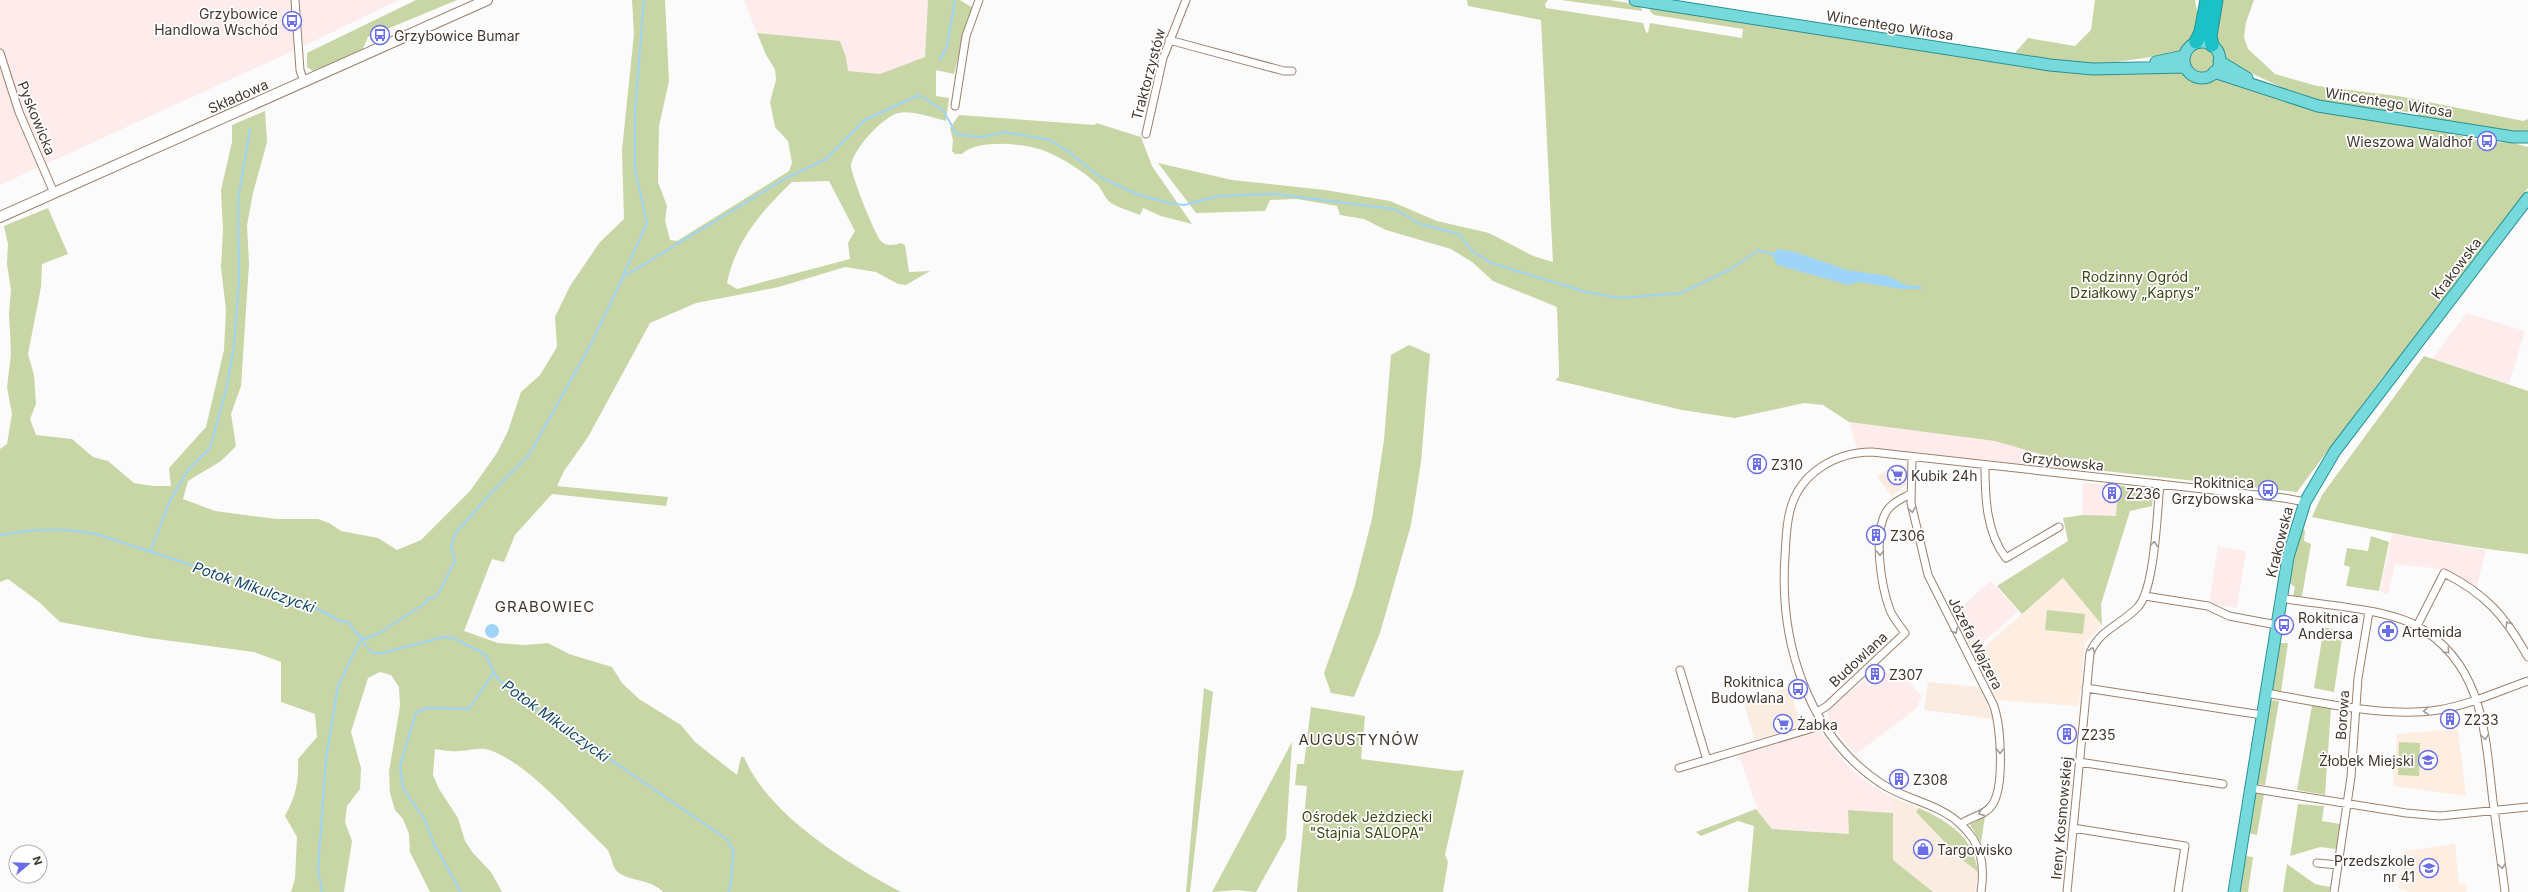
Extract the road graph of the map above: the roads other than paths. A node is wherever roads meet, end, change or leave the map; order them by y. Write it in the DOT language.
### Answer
graph roads {
  1 [pos="296,0"];
  2 [pos="487,0"];
  3 [pos="979,0"];
  4 [pos="1186,0"];
  5 [pos="1635,0"];
  6 [pos="2207,0"];
  7 [pos="2216,0"];
  8 [pos="1169,40"];
  9 [pos="2196,42"];
  10 [pos="2212,45"];
  11 [pos="0,52"];
  12 [pos="2184,56"];
  13 [pos="2219,61"];
  14 [pos="2140,66"];
  15 [pos="2185,67"];
  16 [pos="1292,70"];
  17 [pos="2214,72"];
  18 [pos="304,82"];
  19 [pos="2263,87"];
  20 [pos="955,106"];
  21 [pos="1146,134"];
  22 [pos="2512,137"];
  23 [pos="2528,137"];
  24 [pos="2528,143"];
  25 [pos="54,192"];
  26 [pos="2528,198"];
  27 [pos="0,216"];
  28 [pos="1912,457"];
  29 [pos="1985,466"];
  30 [pos="2160,484"];
  31 [pos="1910,494"];
  32 [pos="2305,502"];
  33 [pos="2059,527"];
  34 [pos="2145,596"];
  35 [pos="2281,598"];
  36 [pos="2369,612"];
  37 [pos="2277,624"];
  38 [pos="2417,626"];
  39 [pos="2528,657"];
  40 [pos="1680,670"];
  41 [pos="2528,681"];
  42 [pos="2086,688"];
  43 [pos="2266,693"];
  44 [pos="2477,699"];
  45 [pos="2354,707"];
  46 [pos="1817,712"];
  47 [pos="2262,715"];
  48 [pos="1822,722"];
  49 [pos="1707,760"];
  50 [pos="2079,762"];
  51 [pos="1679,768"];
  52 [pos="2223,784"];
  53 [pos="2250,788"];
  54 [pos="2348,804"];
  55 [pos="2528,807"];
  56 [pos="2495,812"];
  57 [pos="1961,824"];
  58 [pos="2073,828"];
  59 [pos="2317,863"];
  60 [pos="2338,865"];
  61 [pos="1981,892"];
  62 [pos="2067,892"];
  63 [pos="2178,892"];
  64 [pos="2234,892"];
  65 [pos="2334,892"];
  66 [pos="2506,892"];
  1 -- 18 [label="street"];
  2 -- 18 [label="main road, Składowa"];
  3 -- 20 [label="street"];
  4 -- 8 [label="street, Traktorzystów"];
  5 -- 14 [label="main road, Wincentego Witosa"];
  6 -- 9 [label="highway"];
  7 -- 10 [label="highway"];
  8 -- 16 [label="street"];
  8 -- 21 [label="street, Traktorzystów"];
  9 -- 10 [label="main road"];
  9 -- 12 [label="main road"];
  10 -- 13 [label="main road"];
  11 -- 25 [label="street, Pyskowicka"];
  12 -- 14 [label="main road, Wincentego Witosa"];
  12 -- 15 [label="main road"];
  13 -- 17 [label="main road"];
  13 -- 19 [label="main road, Wincentego Witosa"];
  14 -- 15 [label="main road, Wincentego Witosa"];
  15 -- 17 [label="main road"];
  17 -- 19 [label="main road, Wincentego Witosa"];
  18 -- 25 [label="main road, Składowa"];
  19 -- 22 [label="main road, Wincentego Witosa"];
  22 -- 23 [label="main road, Wincentego Witosa"];
  22 -- 24 [label="main road, Wincentego Witosa"];
  25 -- 27 [label="main road, Składowa"];
  26 -- 32 [label="main road, Krakowska"];
  28 -- 29 [label="street, Grzybowska"];
  28 -- 31 [label="street, Józefa Wajzera"];
  28 -- 46 [label="street, Grzybowska"];
  29 -- 30 [label="street, Grzybowska"];
  29 -- 33 [label="street"];
  30 -- 32 [label="street, Grzybowska"];
  34 -- 30 [label="street, Ireny Kosmowskiej, one-way"];
  31 -- 46 [label="street, Budowlana, one-way"];
  31 -- 57 [label="street, Józefa Wajzera, one-way"];
  32 -- 35 [label="main road, Krakowska"];
  34 -- 37 [label="street"];
  42 -- 34 [label="street, Ireny Kosmowskiej, one-way"];
  35 -- 36 [label="street"];
  35 -- 37 [label="main road, Krakowska"];
  36 -- 38 [label="street"];
  36 -- 45 [label="street, Borowa"];
  37 -- 43 [label="main road, Krakowska"];
  39 -- 38 [label="street, one-way"];
  38 -- 44 [label="street, one-way"];
  40 -- 49 [label="street"];
  41 -- 44 [label="street"];
  42 -- 47 [label="street"];
  42 -- 50 [label="street, Ireny Kosmowskiej"];
  43 -- 45 [label="street"];
  43 -- 47 [label="main road, Krakowska"];
  44 -- 45 [label="street, one-way"];
  44 -- 56 [label="street, one-way"];
  45 -- 54 [label="street, Borowa"];
  46 -- 48 [label="street"];
  47 -- 53 [label="main road, Krakowska"];
  48 -- 49 [label="street"];
  48 -- 57 [label="street"];
  49 -- 51 [label="street"];
  50 -- 52 [label="street"];
  50 -- 58 [label="street, Ireny Kosmowskiej"];
  53 -- 54 [label="street"];
  53 -- 64 [label="main road, Krakowska"];
  54 -- 56 [label="street"];
  54 -- 60 [label="street, Borowa"];
  55 -- 56 [label="street"];
  56 -- 66 [label="street, one-way"];
  57 -- 61 [label="street"];
  58 -- 62 [label="street, Ireny Kosmowskiej"];
  58 -- 63 [label="street"];
  59 -- 60 [label="street"];
  60 -- 65 [label="street, Borowa"];
}
